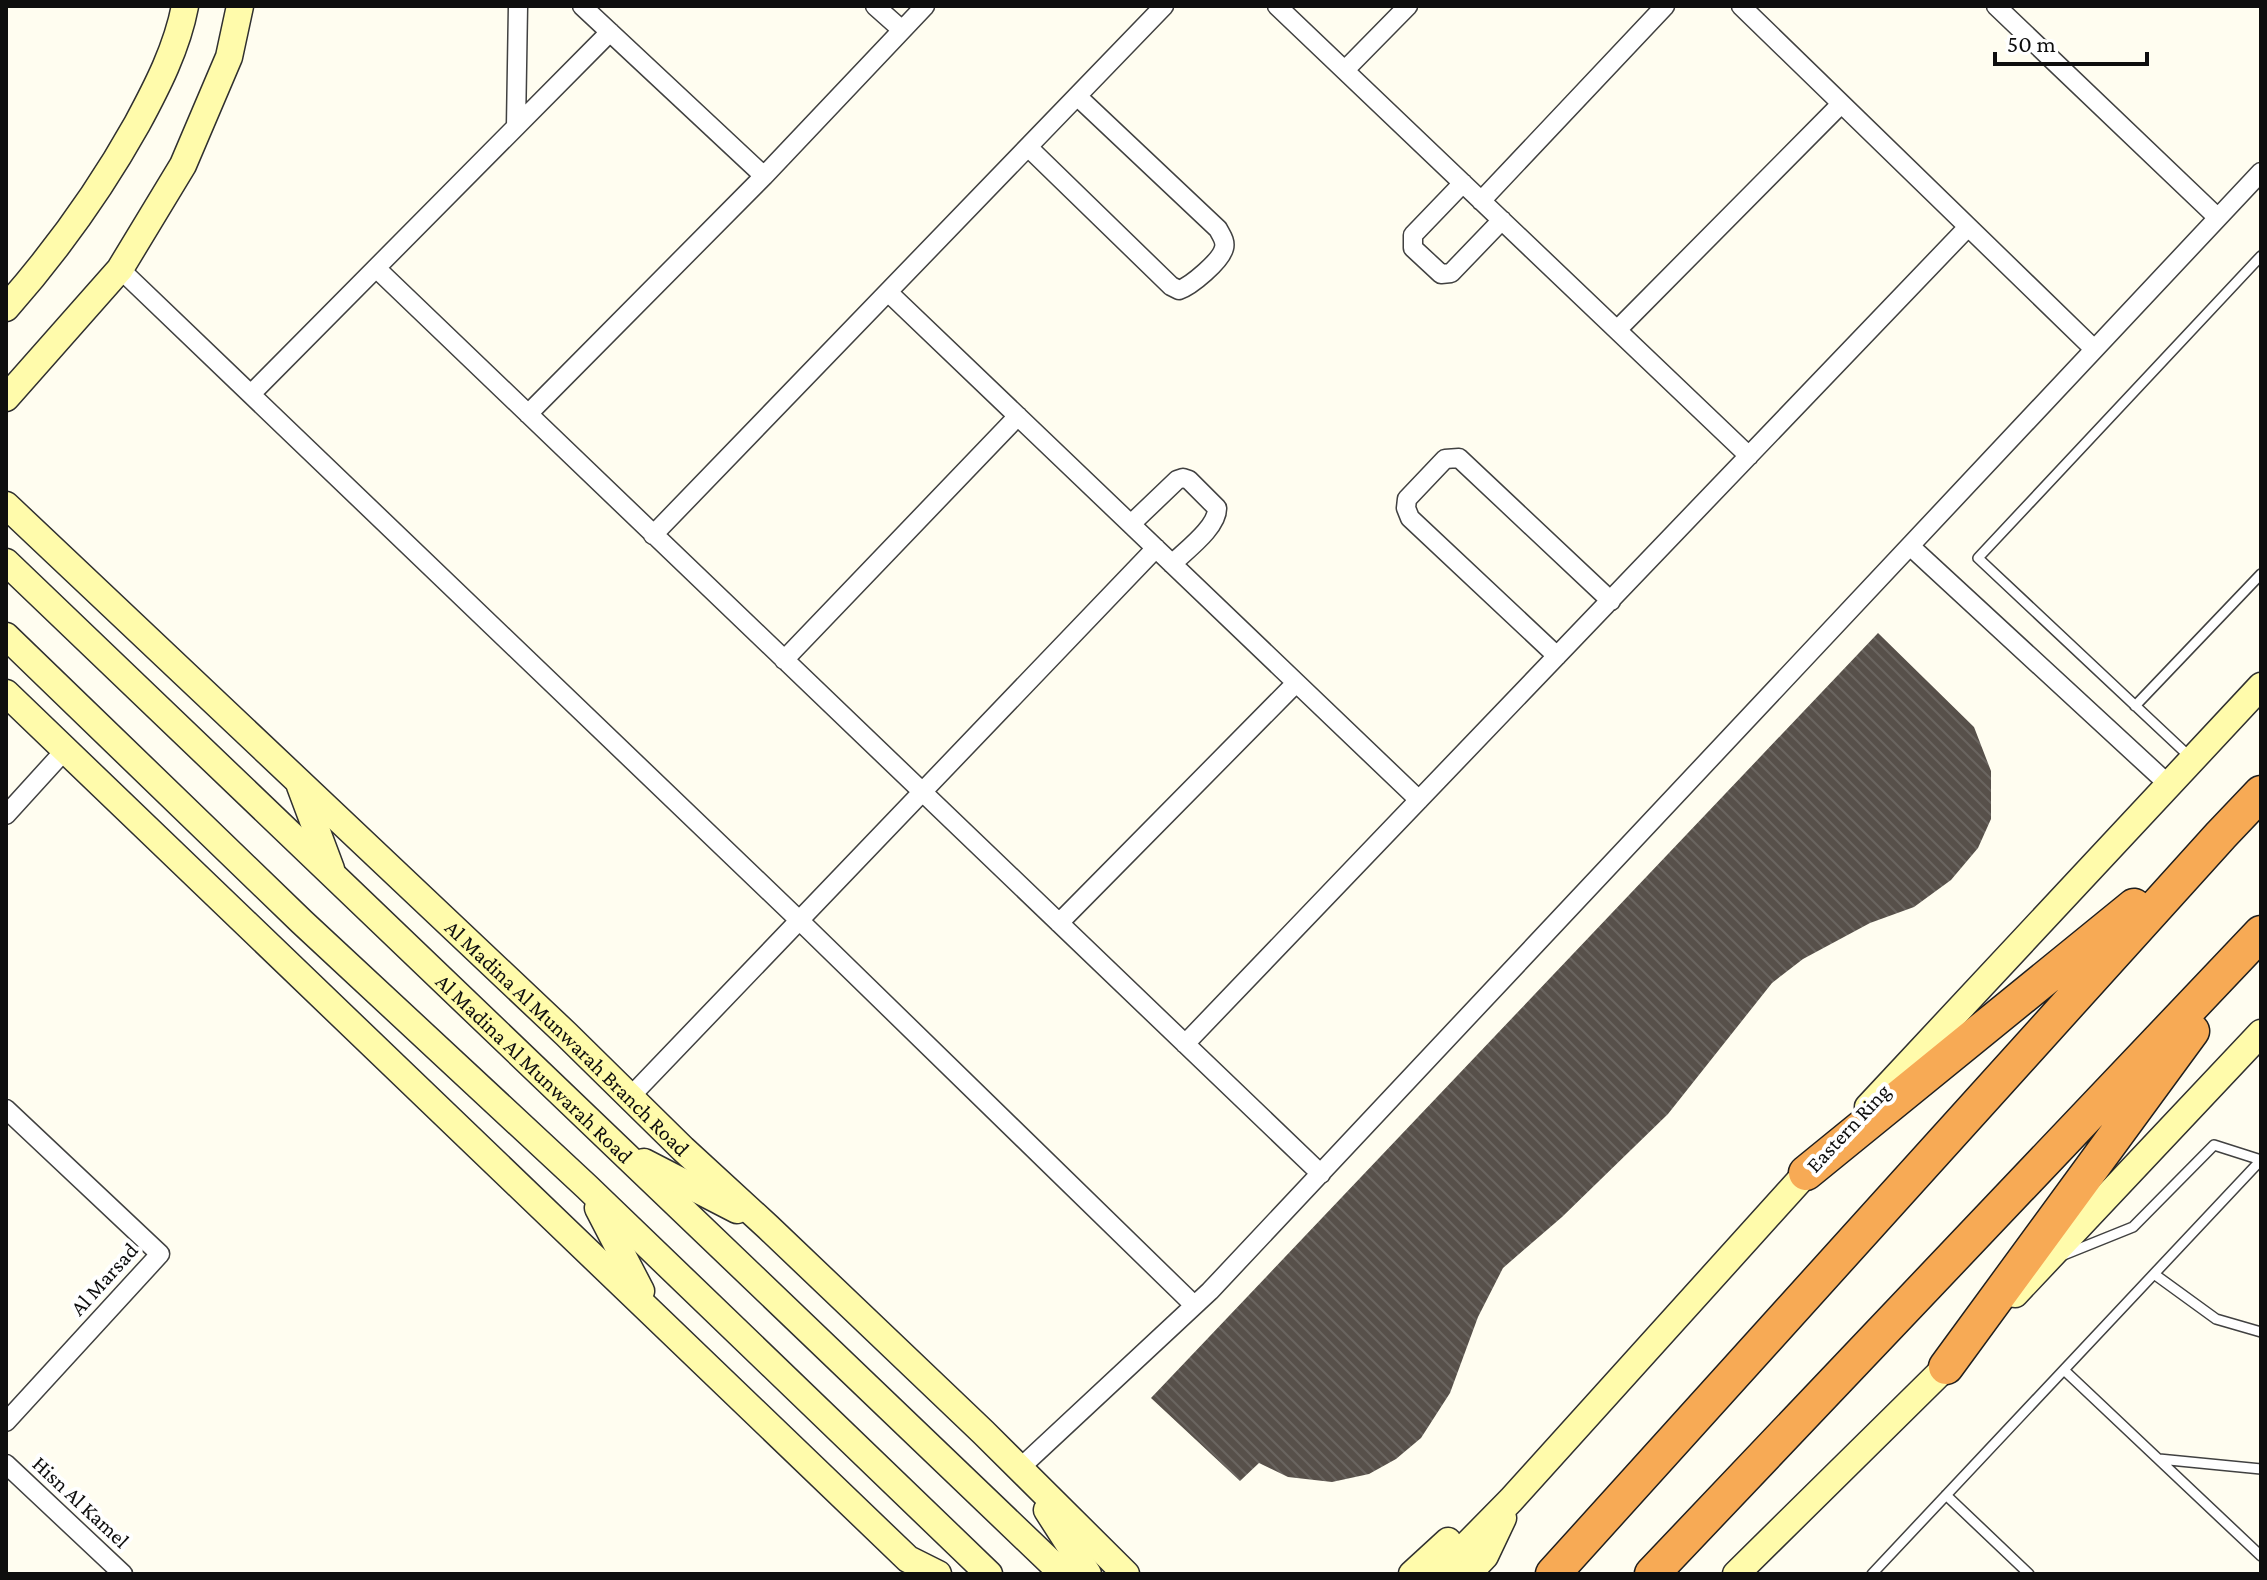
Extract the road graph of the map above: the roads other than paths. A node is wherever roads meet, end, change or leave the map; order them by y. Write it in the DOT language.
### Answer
graph roads {
  1 [pos="185,6"];
  2 [pos="240,6"];
  3 [pos="518,6"];
  4 [pos="582,6"];
  5 [pos="875,6"];
  6 [pos="925,6"];
  7 [pos="1164,6"];
  8 [pos="1277,6"];
  9 [pos="1408,6"];
  10 [pos="1665,6"];
  11 [pos="1741,6"];
  12 [pos="1996,6"];
  13 [pos="902,30"];
  14 [pos="610,32"];
  15 [pos="1345,70"];
  16 [pos="1077,96"];
  17 [pos="1841,104"];
  18 [pos="516,126"];
  19 [pos="1028,147"];
  20 [pos="2261,172"];
  21 [pos="764,176"];
  22 [pos="1463,183"];
  23 [pos="1481,201"];
  24 [pos="2217,217"];
  25 [pos="1502,220"];
  26 [pos="1968,227"];
  27 [pos="2261,256"];
  28 [pos="376,268"];
  29 [pos="120,269"];
  30 [pos="888,292"];
  31 [pos="6,308"];
  32 [pos="1617,330"];
  33 [pos="2094,349"];
  34 [pos="251,394"];
  35 [pos="6,398"];
  36 [pos="528,414"];
  37 [pos="1018,416"];
  38 [pos="1749,456"];
  39 [pos="6,505"];
  40 [pos="1131,524"];
  41 [pos="653,535"];
  42 [pos="1910,546"];
  43 [pos="1156,548"];
  44 [pos="6,562"];
  45 [pos="1172,564"];
  46 [pos="2261,574"];
  47 [pos="1611,601"];
  48 [pos="6,636"];
  49 [pos="1557,656"];
  50 [pos="784,660"];
  51 [pos="1296,683"];
  52 [pos="2261,686"];
  53 [pos="6,693"];
  54 [pos="2135,706"];
  55 [pos="66,749"];
  56 [pos="2192,758"];
  57 [pos="298,780"];
  58 [pos="2168,784"];
  59 [pos="923,792"];
  60 [pos="2261,793"];
  61 [pos="1419,800"];
  62 [pos="6,815"];
  63 [pos="2221,835"];
  64 [pos="334,876"];
  65 [pos="206,884"];
  66 [pos="800,921"];
  67 [pos="302,922"];
  68 [pos="1059,923"];
  69 [pos="2261,935"];
  70 [pos="2261,1033"];
  71 [pos="1185,1044"];
  72 [pos="630,1097"];
  73 [pos="6,1109"];
  74 [pos="618,1148"];
  75 [pos="2261,1160"];
  76 [pos="1806,1173"];
  77 [pos="1321,1174"];
  78 [pos="587,1187"];
  79 [pos="768,1227"];
  80 [pos="2044,1264"];
  81 [pos="2154,1274"];
  82 [pos="1194,1305"];
  83 [pos="651,1310"];
  84 [pos="2261,1332"];
  85 [pos="1946,1367"];
  86 [pos="2064,1370"];
  87 [pos="6,1422"];
  88 [pos="2159,1459"];
  89 [pos="6,1464"];
  90 [pos="1020,1468"];
  91 [pos="2261,1469"];
  92 [pos="1946,1495"];
  93 [pos="1511,1500"];
  94 [pos="2261,1556"];
  95 [pos="916,1567"];
  96 [pos="123,1574"];
  97 [pos="938,1574"];
  98 [pos="989,1574"];
  99 [pos="1063,1574"];
  100 [pos="1088,1574"];
  101 [pos="1126,1574"];
  102 [pos="1412,1574"];
  103 [pos="1438,1574"];
  104 [pos="1468,1574"];
  105 [pos="1553,1574"];
  106 [pos="1652,1574"];
  107 [pos="1736,1574"];
  108 [pos="1872,1574"];
  109 [pos="2029,1574"];
  1 -- 31 [label="street"];
  2 -- 29 [label="street"];
  3 -- 18 [label="street"];
  4 -- 14 [label="street"];
  5 -- 13 [label="street"];
  6 -- 13 [label="street"];
  7 -- 16 [label="street"];
  8 -- 15 [label="street"];
  9 -- 15 [label="street"];
  10 -- 23 [label="street"];
  11 -- 17 [label="street"];
  12 -- 24 [label="street"];
  13 -- 21 [label="street"];
  14 -- 18 [label="street"];
  14 -- 21 [label="street"];
  15 -- 22 [label="street"];
  16 -- 19 [label="street"];
  16 -- 19 [label="street"];
  17 -- 26 [label="street"];
  17 -- 32 [label="street"];
  18 -- 28 [label="street"];
  19 -- 30 [label="street"];
  20 -- 24 [label="street"];
  21 -- 36 [label="street"];
  22 -- 23 [label="street"];
  22 -- 25 [label="street"];
  23 -- 25 [label="street"];
  24 -- 33 [label="street"];
  25 -- 32 [label="street"];
  26 -- 33 [label="street"];
  26 -- 38 [label="street"];
  27 -- 54 [label="lane"];
  28 -- 34 [label="street"];
  28 -- 36 [label="street"];
  29 -- 34 [label="street"];
  29 -- 35 [label="street"];
  30 -- 37 [label="street"];
  30 -- 41 [label="street"];
  32 -- 38 [label="street"];
  33 -- 42 [label="street"];
  34 -- 66 [label="street"];
  36 -- 41 [label="street"];
  37 -- 40 [label="street"];
  37 -- 50 [label="street"];
  38 -- 47 [label="street"];
  39 -- 57 [label="street, Al Madina Al Munwarah Branch Road"];
  40 -- 43 [label="street"];
  40 -- 45 [label="street"];
  41 -- 50 [label="street"];
  42 -- 58 [label="street"];
  42 -- 77 [label="street"];
  43 -- 45 [label="street"];
  43 -- 59 [label="street"];
  44 -- 64 [label="street, Al Madina Al Munwarah Road"];
  45 -- 51 [label="street"];
  46 -- 54 [label="lane"];
  47 -- 49 [label="street"];
  47 -- 49 [label="street"];
  48 -- 67 [label="street"];
  49 -- 61 [label="street"];
  50 -- 59 [label="street"];
  51 -- 61 [label="street"];
  51 -- 68 [label="street"];
  52 -- 56 [label="street, Eastern Ring"];
  53 -- 55 [label="street"];
  54 -- 56 [label="lane"];
  55 -- 62 [label="street"];
  55 -- 65 [label="street"];
  56 -- 58 [label="street, Eastern Ring"];
  57 -- 64 [label="street"];
  57 -- 72 [label="street, Al Madina Al Munwarah Branch Road"];
  58 -- 76 [label="street, Eastern Ring"];
  59 -- 66 [label="street"];
  59 -- 68 [label="street"];
  60 -- 63 [label="highway"];
  61 -- 71 [label="street"];
  63 -- 76 [label="highway"];
  63 -- 105 [label="highway"];
  64 -- 74 [label="street, Al Madina Al Munwarah Road"];
  65 -- 67 [label="street"];
  65 -- 83 [label="street"];
  66 -- 72 [label="street"];
  66 -- 82 [label="street"];
  67 -- 78 [label="street"];
  68 -- 71 [label="street"];
  69 -- 85 [label="highway"];
  69 -- 106 [label="highway"];
  70 -- 80 [label="street"];
  71 -- 77 [label="street"];
  72 -- 79 [label="street, Al Madina Al Munwarah Branch Road"];
  73 -- 87 [label="street, Al Marsad"];
  74 -- 79 [label="street"];
  74 -- 99 [label="street, Al Madina Al Munwarah Road"];
  75 -- 80 [label="lane"];
  75 -- 81 [label="lane"];
  76 -- 93 [label="street, Eastern Ring"];
  77 -- 82 [label="street"];
  78 -- 83 [label="street"];
  78 -- 98 [label="street"];
  79 -- 90 [label="street, Al Madina Al Munwarah Branch Road"];
  80 -- 85 [label="street"];
  81 -- 84 [label="lane"];
  81 -- 86 [label="lane"];
  82 -- 90 [label="street"];
  83 -- 95 [label="street"];
  85 -- 107 [label="street"];
  86 -- 88 [label="lane"];
  86 -- 92 [label="lane"];
  88 -- 91 [label="lane"];
  88 -- 94 [label="lane"];
  89 -- 96 [label="street, Hisn Al Kamel"];
  90 -- 100 [label="street"];
  90 -- 101 [label="street, Al Madina Al Munwarah Branch Road"];
  92 -- 108 [label="lane"];
  92 -- 109 [label="lane"];
  93 -- 102 [label="street"];
  93 -- 103 [label="street, Eastern Ring"];
  93 -- 104 [label="street"];
  95 -- 97 [label="street"];
}
